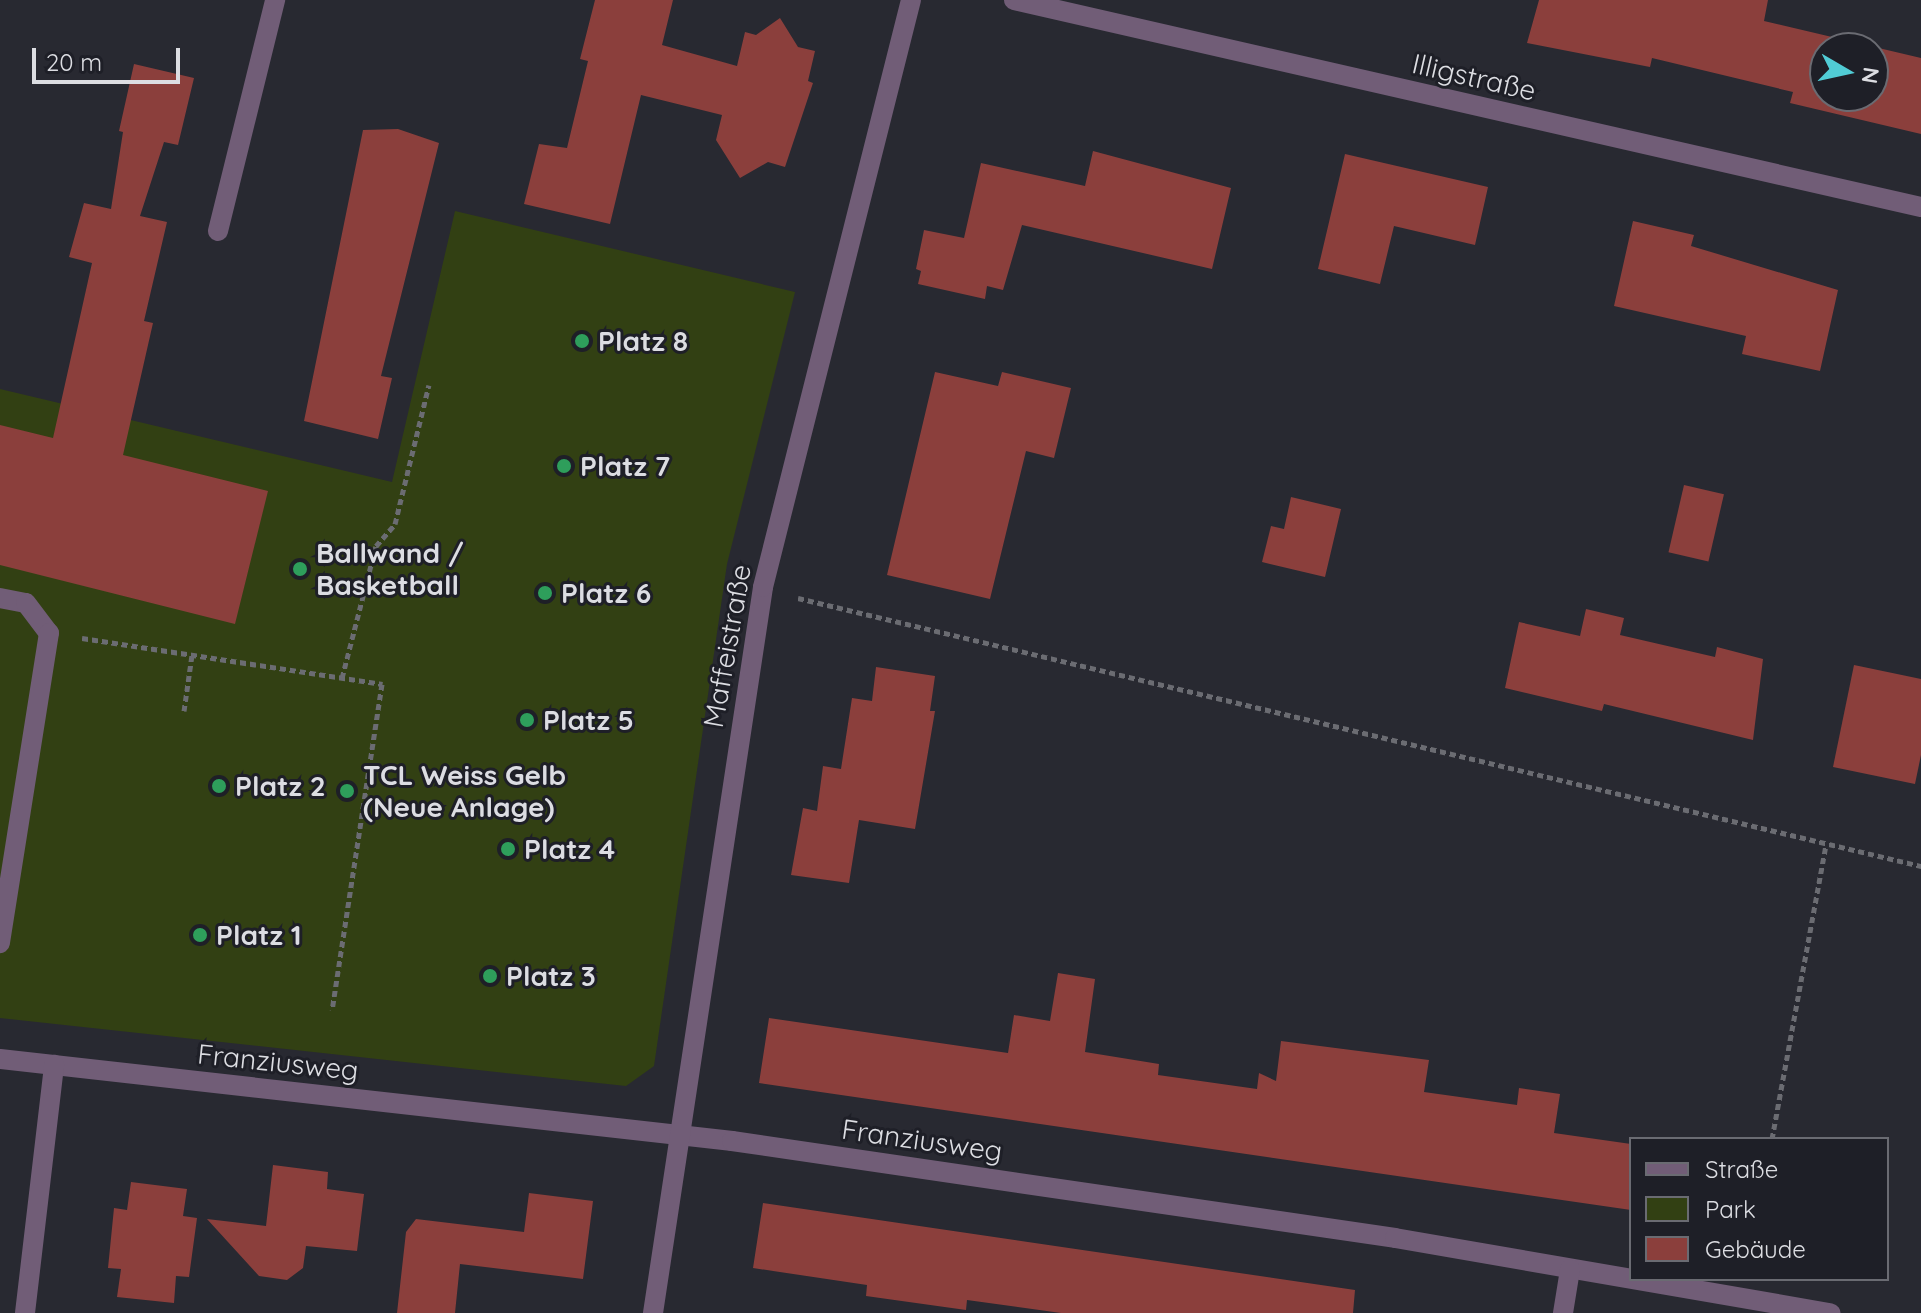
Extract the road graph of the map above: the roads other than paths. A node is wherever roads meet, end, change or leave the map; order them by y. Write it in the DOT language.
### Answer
graph roads {
  1 [pos="275,0"];
  2 [pos="911,0"];
  3 [pos="1014,0"];
  4 [pos="1921,207"];
  5 [pos="218,231"];
  6 [pos="0,598"];
  7 [pos="0,943"];
  8 [pos="0,1059"];
  9 [pos="54,1065"];
  10 [pos="679,1135"];
  11 [pos="1570,1270"];
  12 [pos="1629,1280"];
  13 [pos="1637,1281"];
  14 [pos="25,1313"];
  15 [pos="653,1313"];
  16 [pos="1563,1313"];
  17 [pos="1831,1313"];
  1 -- 5 [label="street"];
  2 -- 10 [label="street, Maffeistraße"];
  3 -- 4 [label="street, Illigstraße"];
  6 -- 7 [label="street"];
  8 -- 9 [label="street, Franziusweg"];
  9 -- 10 [label="street, Franziusweg"];
  9 -- 14 [label="street"];
  10 -- 11 [label="street, Franziusweg"];
  10 -- 15 [label="street, Maffeistraße"];
  11 -- 12 [label="street, Franziusweg"];
  11 -- 16 [label="street"];
  13 -- 17 [label="street, Franziusweg"];
}
